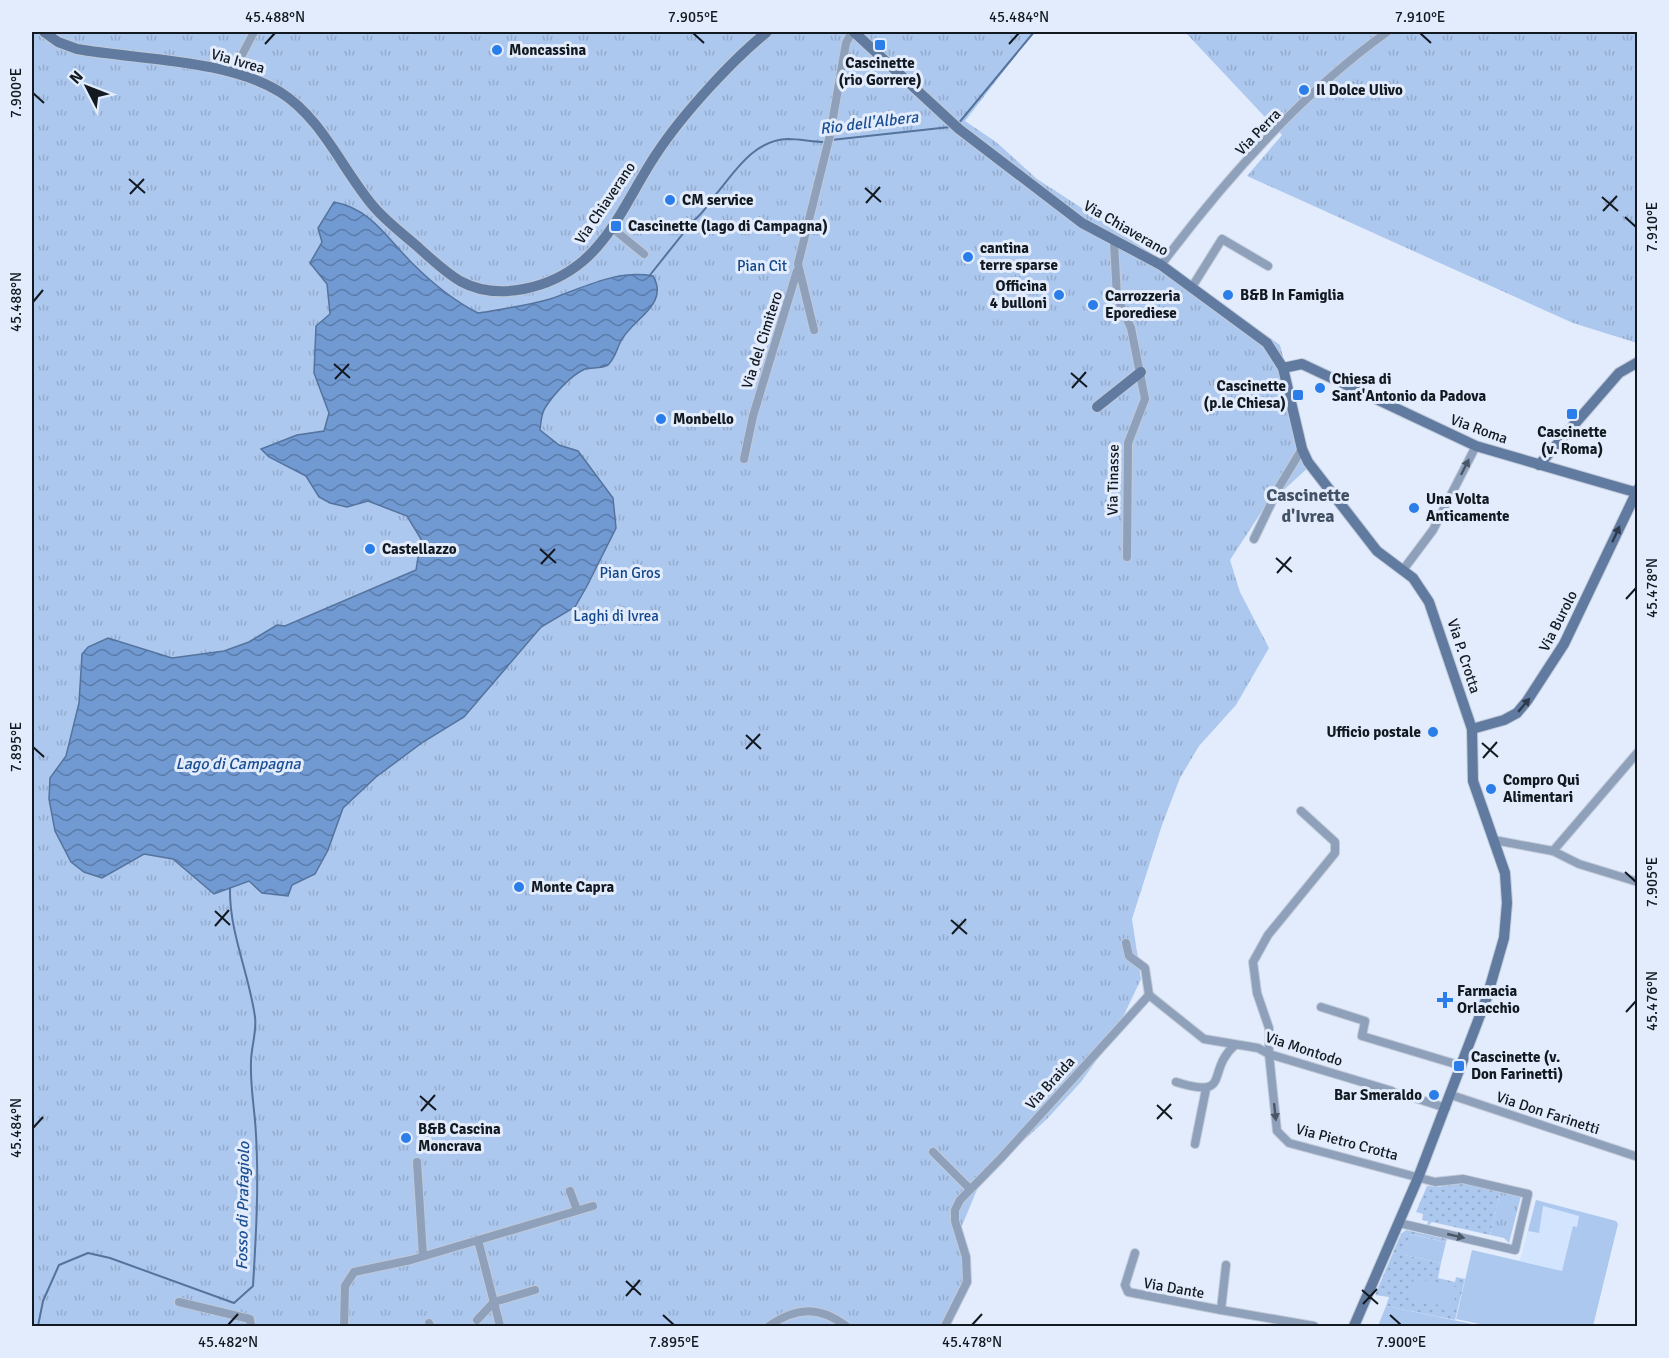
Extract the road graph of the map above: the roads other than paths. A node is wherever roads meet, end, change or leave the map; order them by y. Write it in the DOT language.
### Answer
graph roads {
  1 [pos="44,32"];
  2 [pos="254,32"];
  3 [pos="766,32"];
  4 [pos="853,32"];
  5 [pos="1387,32"];
  6 [pos="233,72"];
  7 [pos="373,206"];
  8 [pos="611,227"];
  9 [pos="1114,242"];
  10 [pos="644,254"];
  11 [pos="798,264"];
  12 [pos="1161,265"];
  13 [pos="1268,266"];
  14 [pos="1192,287"];
  15 [pos="814,330"];
  16 [pos="1638,362"];
  17 [pos="1283,368"];
  18 [pos="1141,372"];
  19 [pos="1097,407"];
  20 [pos="1476,446"];
  21 [pos="1302,450"];
  22 [pos="744,459"];
  23 [pos="1539,465"];
  24 [pos="1637,492"];
  25 [pos="1254,539"];
  26 [pos="1127,556"];
  27 [pos="1403,570"];
  28 [pos="1472,729"];
  29 [pos="1638,752"];
  30 [pos="1301,811"];
  31 [pos="1494,840"];
  32 [pos="1553,851"];
  33 [pos="1638,882"];
  34 [pos="1126,943"];
  35 [pos="1149,995"];
  36 [pos="1321,1007"];
  37 [pos="1234,1045"];
  38 [pos="1269,1054"];
  39 [pos="1462,1066"];
  40 [pos="1176,1082"];
  41 [pos="1206,1089"];
  42 [pos="1392,1091"];
  43 [pos="1451,1095"];
  44 [pos="1412,1097"];
  45 [pos="1446,1108"];
  46 [pos="1195,1143"];
  47 [pos="933,1152"];
  48 [pos="1638,1157"];
  49 [pos="417,1162"];
  50 [pos="1418,1178"];
  51 [pos="970,1189"];
  52 [pos="570,1191"];
  53 [pos="593,1206"];
  54 [pos="577,1210"];
  55 [pos="1399,1223"];
  56 [pos="478,1240"];
  57 [pos="1135,1253"];
  58 [pos="423,1257"];
  59 [pos="1226,1265"];
  60 [pos="535,1290"];
  61 [pos="179,1302"];
  62 [pos="494,1302"];
  63 [pos="1221,1310"];
  64 [pos="477,1320"];
  65 [pos="251,1326"];
  66 [pos="344,1326"];
  67 [pos="500,1326"];
  68 [pos="769,1326"];
  69 [pos="846,1326"];
  70 [pos="945,1326"];
  71 [pos="1314,1326"];
  72 [pos="1354,1326"];
  1 -- 6 [label="street, Via Ivrea"];
  2 -- 6 [label="street"];
  3 -- 8 [label="street, Via Chiaverano"];
  4 -- 9 [label="street, Via Chiaverano"];
  4 -- 11 [label="street, Via del Cimitero"];
  5 -- 12 [label="street, Via Perra"];
  6 -- 7 [label="street, Via Ivrea"];
  7 -- 8 [label="street, Via Chiaverano"];
  8 -- 10 [label="street"];
  9 -- 12 [label="street, Via Chiaverano"];
  9 -- 18 [label="street, Via Tinasse"];
  11 -- 15 [label="street"];
  11 -- 22 [label="street, Via del Cimitero"];
  12 -- 14 [label="street, Via Chiaverano"];
  13 -- 14 [label="street"];
  14 -- 17 [label="street, Via Chiaverano"];
  16 -- 23 [label="street"];
  17 -- 20 [label="street, Via Roma"];
  17 -- 21 [label="street, Via P. Crotta"];
  18 -- 19 [label="street"];
  18 -- 26 [label="street, Via Tinasse"];
  20 -- 23 [label="street, Via Roma"];
  27 -- 20 [label="street, one-way"];
  21 -- 25 [label="street"];
  21 -- 27 [label="street, Via P. Crotta"];
  23 -- 24 [label="street, Via Roma"];
  28 -- 24 [label="street, Via Burolo, one-way"];
  27 -- 28 [label="street, Via P. Crotta"];
  28 -- 31 [label="street, Via P. Crotta"];
  29 -- 32 [label="street"];
  30 -- 38 [label="street"];
  31 -- 32 [label="street"];
  31 -- 39 [label="street, Via P. Crotta"];
  32 -- 33 [label="street"];
  34 -- 35 [label="street"];
  35 -- 37 [label="street, Via Montodo"];
  35 -- 51 [label="street, Via Braida"];
  36 -- 39 [label="street"];
  37 -- 38 [label="street, Via Montodo"];
  37 -- 41 [label="street"];
  38 -- 42 [label="street, Via Montodo"];
  38 -- 50 [label="street, Via Pietro Crotta, one-way"];
  39 -- 43 [label="street"];
  40 -- 41 [label="street"];
  41 -- 46 [label="street"];
  43 -- 45 [label="street"];
  43 -- 48 [label="street, Via Don Farinetti"];
  44 -- 45 [label="street"];
  45 -- 50 [label="street"];
  47 -- 51 [label="street"];
  49 -- 58 [label="street"];
  50 -- 55 [label="street"];
  55 -- 50 [label="street, Via Pietro Crotta, one-way"];
  51 -- 70 [label="street, Via Braida"];
  52 -- 54 [label="street"];
  53 -- 54 [label="street"];
  54 -- 56 [label="street"];
  55 -- 72 [label="street"];
  56 -- 58 [label="street"];
  56 -- 62 [label="street"];
  57 -- 63 [label="street, Via Dante"];
  58 -- 66 [label="street"];
  59 -- 63 [label="street, Via Dante"];
  60 -- 62 [label="street"];
  61 -- 65 [label="street"];
  62 -- 64 [label="street"];
  62 -- 67 [label="street"];
  63 -- 71 [label="street, Via Dante"];
  68 -- 69 [label="street"];
}
